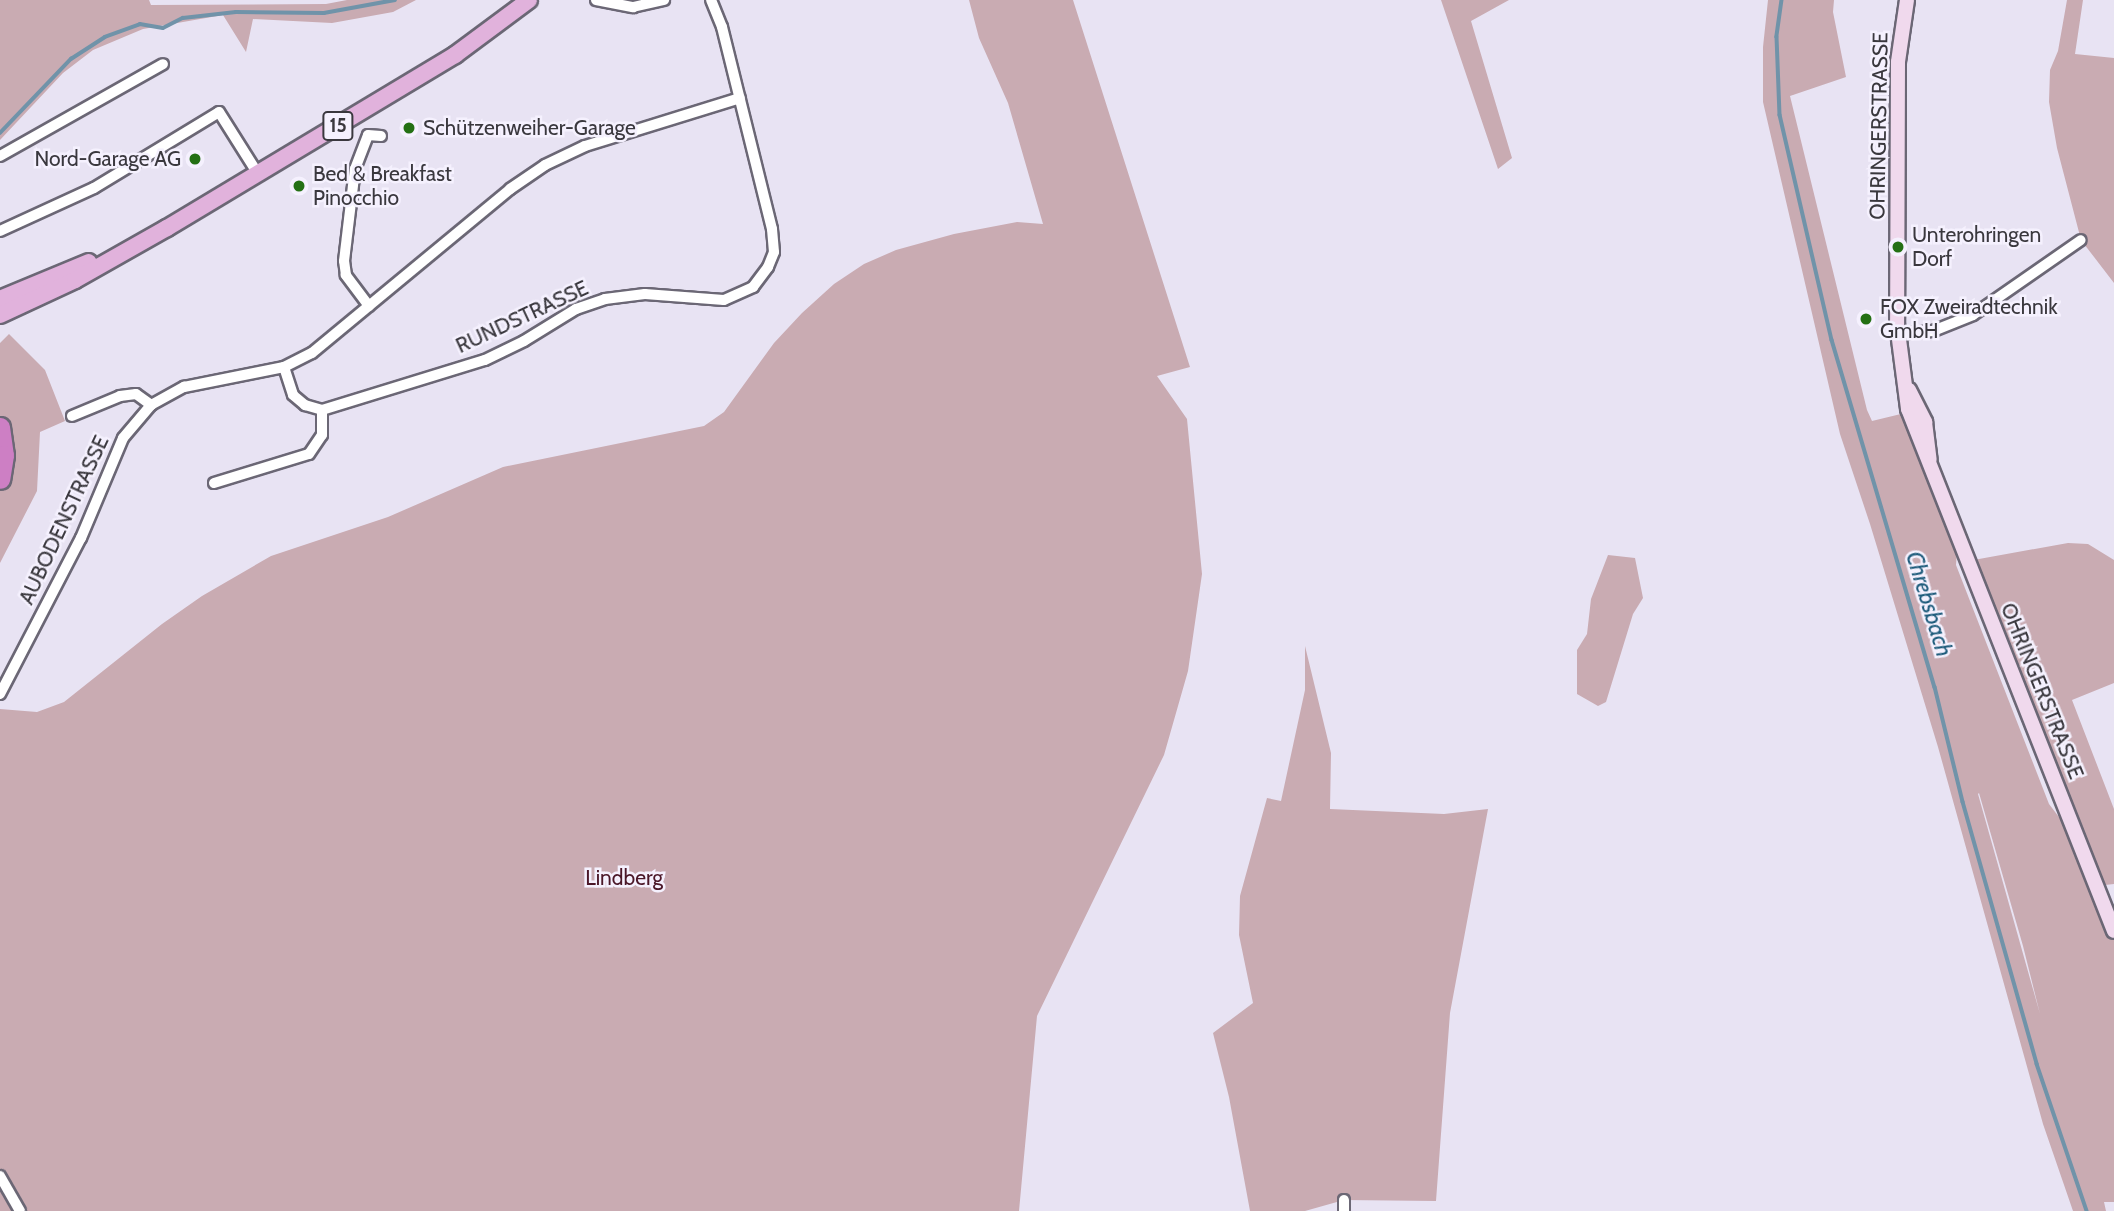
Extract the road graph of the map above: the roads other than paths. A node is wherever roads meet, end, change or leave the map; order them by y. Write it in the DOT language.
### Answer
graph roads {
  1 [pos="528,0"];
  2 [pos="596,0"];
  3 [pos="664,0"];
  4 [pos="711,0"];
  5 [pos="1907,0"];
  6 [pos="163,64"];
  7 [pos="740,98"];
  8 [pos="381,136"];
  9 [pos="0,156"];
  10 [pos="258,174"];
  11 [pos="0,230"];
  12 [pos="2081,240"];
  13 [pos="141,243"];
  14 [pos="0,299"];
  15 [pos="369,306"];
  16 [pos="0,315"];
  17 [pos="1898,334"];
  18 [pos="284,367"];
  19 [pos="151,405"];
  20 [pos="322,410"];
  21 [pos="72,415"];
  22 [pos="0,427"];
  23 [pos="0,479"];
  24 [pos="214,483"];
  25 [pos="0,694"];
  26 [pos="2114,932"];
  27 [pos="0,1176"];
  28 [pos="20,1211"];
  1 -- 10 [label="main road, 15"];
  2 -- 3 [label="street"];
  4 -- 7 [label="street, RUNDSTRASSE"];
  5 -- 17 [label="main road, OHRINGERSTRASSE"];
  6 -- 9 [label="street"];
  7 -- 15 [label="street, AUBODENSTRASSE"];
  7 -- 20 [label="street, RUNDSTRASSE"];
  8 -- 15 [label="street"];
  10 -- 11 [label="street"];
  10 -- 13 [label="main road, 15"];
  12 -- 17 [label="street"];
  13 -- 14 [label="main road, 15"];
  13 -- 16 [label="main road, 15"];
  15 -- 18 [label="street, AUBODENSTRASSE"];
  17 -- 26 [label="main road, OHRINGERSTRASSE"];
  18 -- 19 [label="street, AUBODENSTRASSE"];
  18 -- 20 [label="street"];
  19 -- 21 [label="street, AUBODENSTRASSE"];
  19 -- 25 [label="street, AUBODENSTRASSE"];
  20 -- 24 [label="street"];
  22 -- 23 [label="highway"];
  27 -- 28 [label="street"];
}
